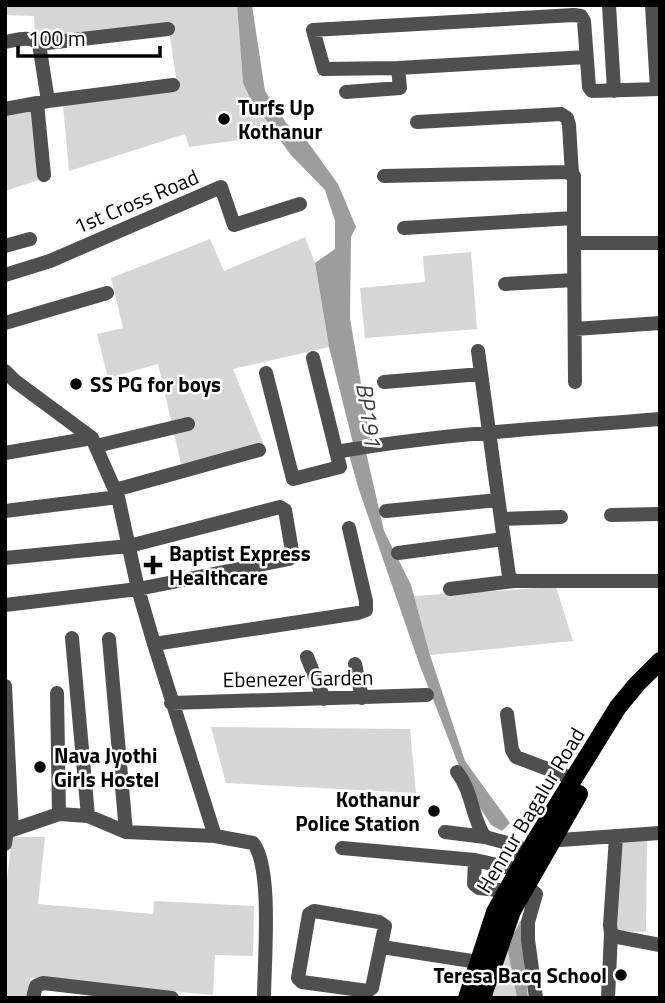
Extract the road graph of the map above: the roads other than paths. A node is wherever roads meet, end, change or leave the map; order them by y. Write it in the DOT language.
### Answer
graph roads {
  1 [pos="609,5"];
  2 [pos="652,5"];
  3 [pos="168,29"];
  4 [pos="5,42"];
  5 [pos="40,44"];
  6 [pos="586,57"];
  7 [pos="398,68"];
  8 [pos="173,85"];
  9 [pos="658,89"];
  10 [pos="346,92"];
  11 [pos="614,92"];
  12 [pos="42,102"];
  13 [pos="5,109"];
  14 [pos="417,122"];
  15 [pos="572,174"];
  16 [pos="44,175"];
  17 [pos="384,176"];
  18 [pos="300,204"];
  19 [pos="574,218"];
  20 [pos="404,228"];
  21 [pos="30,239"];
  22 [pos="574,243"];
  23 [pos="660,243"];
  24 [pos="5,246"];
  25 [pos="5,275"];
  26 [pos="574,280"];
  27 [pos="505,284"];
  28 [pos="107,293"];
  29 [pos="5,323"];
  30 [pos="660,323"];
  31 [pos="575,329"];
  32 [pos="478,351"];
  33 [pos="313,358"];
  34 [pos="5,371"];
  35 [pos="266,373"];
  36 [pos="481,374"];
  37 [pos="384,382"];
  38 [pos="575,382"];
  39 [pos="660,419"];
  40 [pos="188,425"];
  41 [pos="488,433"];
  42 [pos="94,442"];
  43 [pos="259,450"];
  44 [pos="342,451"];
  45 [pos="5,453"];
  46 [pos="117,493"];
  47 [pos="498,500"];
  48 [pos="5,511"];
  49 [pos="386,511"];
  50 [pos="660,514"];
  51 [pos="611,515"];
  52 [pos="561,517"];
  53 [pos="501,519"];
  54 [pos="349,528"];
  55 [pos="504,539"];
  56 [pos="130,547"];
  57 [pos="398,553"];
  58 [pos="5,558"];
  59 [pos="514,581"];
  60 [pos="660,581"];
  61 [pos="138,589"];
  62 [pos="450,589"];
  63 [pos="5,605"];
  64 [pos="72,638"];
  65 [pos="109,639"];
  66 [pos="154,644"];
  67 [pos="307,657"];
  68 [pos="660,661"];
  69 [pos="355,664"];
  70 [pos="660,676"];
  71 [pos="5,686"];
  72 [pos="57,693"];
  73 [pos="427,695"];
  74 [pos="362,698"];
  75 [pos="324,699"];
  76 [pos="171,703"];
  77 [pos="507,714"];
  78 [pos="457,772"];
  79 [pos="574,779"];
  80 [pos="59,814"];
  81 [pos="88,816"];
  82 [pos="126,832"];
  83 [pos="445,832"];
  84 [pos="660,833"];
  85 [pos="7,834"];
  86 [pos="215,836"];
  87 [pos="485,837"];
  88 [pos="616,837"];
  89 [pos="542,841"];
  90 [pos="342,848"];
  91 [pos="475,860"];
  92 [pos="516,886"];
  93 [pos="611,933"];
  94 [pos="660,945"];
  95 [pos="382,947"];
  96 [pos="478,962"];
  97 [pos="121,995"];
  98 [pos="151,997"];
  99 [pos="33,998"];
  100 [pos="172,998"];
  101 [pos="264,998"];
  102 [pos="467,998"];
  103 [pos="482,998"];
  104 [pos="536,998"];
  105 [pos="608,998"];
  1 -- 11 [label="street"];
  2 -- 9 [label="street"];
  3 -- 5 [label="street"];
  4 -- 5 [label="street"];
  5 -- 12 [label="street"];
  6 -- 7 [label="street"];
  6 -- 7 [label="street"];
  6 -- 11 [label="street"];
  7 -- 10 [label="street"];
  8 -- 12 [label="street"];
  9 -- 11 [label="street"];
  12 -- 13 [label="street"];
  12 -- 16 [label="street"];
  14 -- 15 [label="street"];
  15 -- 17 [label="street"];
  15 -- 19 [label="street"];
  18 -- 25 [label="street, 1st Cross Road"];
  19 -- 20 [label="street"];
  19 -- 22 [label="street"];
  21 -- 24 [label="street"];
  22 -- 23 [label="street"];
  22 -- 26 [label="street"];
  26 -- 27 [label="street"];
  26 -- 31 [label="street"];
  28 -- 29 [label="street"];
  30 -- 31 [label="street"];
  31 -- 38 [label="street"];
  32 -- 36 [label="street"];
  33 -- 44 [label="street"];
  34 -- 42 [label="street"];
  35 -- 44 [label="street"];
  36 -- 37 [label="street"];
  36 -- 41 [label="street"];
  39 -- 41 [label="street"];
  40 -- 42 [label="street"];
  41 -- 44 [label="street"];
  41 -- 47 [label="street"];
  42 -- 45 [label="street"];
  42 -- 46 [label="street"];
  43 -- 46 [label="street"];
  46 -- 48 [label="street"];
  46 -- 56 [label="street"];
  47 -- 49 [label="street"];
  47 -- 53 [label="street"];
  50 -- 51 [label="street"];
  52 -- 53 [label="street"];
  53 -- 55 [label="street"];
  54 -- 66 [label="street"];
  55 -- 57 [label="street"];
  55 -- 59 [label="street"];
  56 -- 58 [label="street"];
  56 -- 61 [label="street"];
  56 -- 61 [label="street"];
  59 -- 60 [label="street"];
  59 -- 62 [label="street"];
  61 -- 63 [label="street"];
  61 -- 66 [label="street"];
  64 -- 81 [label="street"];
  65 -- 82 [label="street"];
  66 -- 76 [label="street"];
  67 -- 75 [label="street"];
  68 -- 79 [label="main road, Hennur Bagalur Road"];
  69 -- 74 [label="street"];
  70 -- 89 [label="main road, Hennur Bagalur Road"];
  71 -- 85 [label="street"];
  72 -- 80 [label="street"];
  73 -- 74 [label="street, Ebenezer Garden"];
  74 -- 75 [label="street, Ebenezer Garden"];
  75 -- 76 [label="street, Ebenezer Garden"];
  76 -- 86 [label="street"];
  77 -- 79 [label="street"];
  78 -- 87 [label="street"];
  79 -- 89 [label="main road, Hennur Bagalur Road"];
  80 -- 81 [label="street"];
  80 -- 85 [label="street"];
  81 -- 82 [label="street"];
  82 -- 86 [label="street"];
  83 -- 87 [label="street"];
  84 -- 88 [label="street"];
  86 -- 101 [label="street"];
  87 -- 92 [label="street"];
  88 -- 89 [label="street"];
  88 -- 93 [label="street"];
  89 -- 92 [label="main road, Hennur Bagalur Road"];
  90 -- 91 [label="street"];
  91 -- 92 [label="street"];
  91 -- 92 [label="street"];
  92 -- 96 [label="main road, Hennur Bagalur Road"];
  92 -- 103 [label="main road, Hennur Bagalur Road"];
  92 -- 104 [label="street"];
  93 -- 94 [label="street"];
  93 -- 105 [label="street"];
  95 -- 95 [label="street"];
  95 -- 96 [label="street"];
  96 -- 102 [label="main road, Hennur Bagalur Road"];
  97 -- 98 [label="street"];
  97 -- 99 [label="street"];
  98 -- 100 [label="street"];
}
